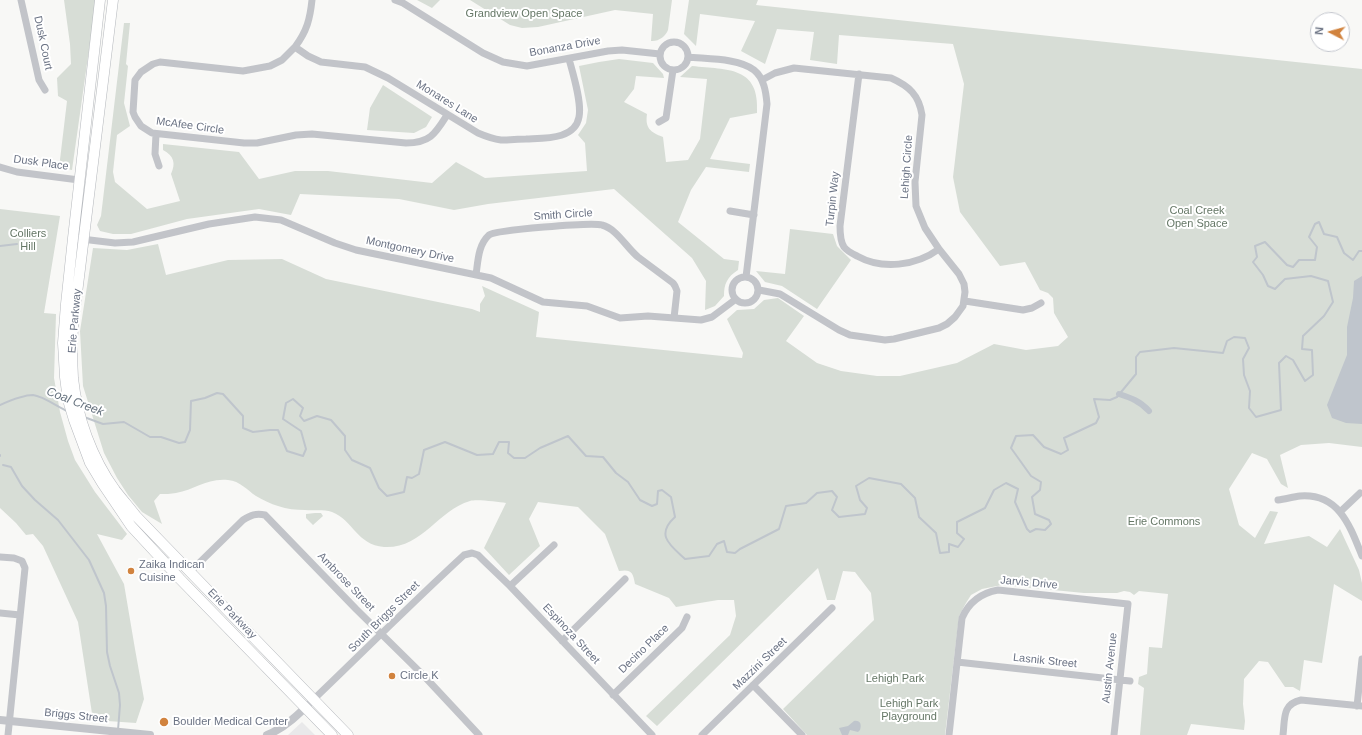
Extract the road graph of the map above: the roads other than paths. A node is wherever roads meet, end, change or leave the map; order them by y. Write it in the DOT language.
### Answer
graph roads {
  1 [pos="21,0"];
  2 [pos="100,0"];
  3 [pos="112,0"];
  4 [pos="312,0"];
  5 [pos="395,0"];
  6 [pos="295,47"];
  7 [pos="660,54"];
  8 [pos="688,57"];
  9 [pos="569,59"];
  10 [pos="673,70"];
  11 [pos="859,74"];
  12 [pos="762,80"];
  13 [pos="45,90"];
  14 [pos="447,115"];
  15 [pos="659,122"];
  16 [pos="156,134"];
  17 [pos="159,166"];
  18 [pos="0,167"];
  19 [pos="80,180"];
  20 [pos="730,212"];
  21 [pos="754,213"];
  22 [pos="73,238"];
  23 [pos="84,240"];
  24 [pos="940,249"];
  25 [pos="476,275"];
  26 [pos="746,277"];
  27 [pos="759,290"];
  28 [pos="736,300"];
  29 [pos="965,301"];
  30 [pos="1041,303"];
  31 [pos="674,318"];
  32 [pos="69,378"];
  33 [pos="88,449"];
  34 [pos="1360,493"];
  35 [pos="1278,500"];
  36 [pos="1340,512"];
  37 [pos="554,545"];
  38 [pos="472,553"];
  39 [pos="1362,556"];
  40 [pos="0,557"];
  41 [pos="191,571"];
  42 [pos="625,579"];
  43 [pos="510,586"];
  44 [pos="1128,604"];
  45 [pos="832,608"];
  46 [pos="0,613"];
  47 [pos="20,615"];
  48 [pos="687,617"];
  49 [pos="380,634"];
  50 [pos="562,641"];
  51 [pos="1362,659"];
  52 [pos="957,662"];
  53 [pos="1120,680"];
  54 [pos="1130,681"];
  55 [pos="754,685"];
  56 [pos="613,694"];
  57 [pos="314,699"];
  58 [pos="1359,706"];
  59 [pos="305,707"];
  60 [pos="0,720"];
  61 [pos="9,721"];
  62 [pos="8,735"];
  63 [pos="150,735"];
  64 [pos="266,735"];
  65 [pos="332,735"];
  66 [pos="348,735"];
  67 [pos="480,735"];
  68 [pos="652,735"];
  69 [pos="702,735"];
  70 [pos="802,735"];
  71 [pos="949,735"];
  72 [pos="1114,735"];
  73 [pos="1283,735"];
  1 -- 13 [label="street, Dusk Court"];
  2 -- 19 [label="main road, Erie Parkway"];
  3 -- 23 [label="main road, Erie Parkway"];
  4 -- 6 [label="street"];
  5 -- 9 [label="street, Bonanza Drive"];
  6 -- 14 [label="street, Monares Lane"];
  6 -- 16 [label="street, McAfee Circle"];
  7 -- 8 [label="street"];
  7 -- 9 [label="street, Bonanza Drive"];
  7 -- 10 [label="street"];
  8 -- 10 [label="street"];
  8 -- 12 [label="street"];
  9 -- 14 [label="street, Monares Lane"];
  10 -- 15 [label="street"];
  11 -- 12 [label="street, Lehigh Circle"];
  11 -- 24 [label="street, Lehigh Circle"];
  11 -- 24 [label="street, Turpin Way"];
  12 -- 21 [label="street"];
  14 -- 16 [label="street, McAfee Circle"];
  16 -- 17 [label="street"];
  18 -- 19 [label="street, Dusk Place"];
  19 -- 22 [label="main road, Erie Parkway"];
  20 -- 21 [label="street"];
  21 -- 26 [label="street"];
  22 -- 23 [label="street, Montgomery Drive"];
  22 -- 32 [label="main road, Erie Parkway"];
  23 -- 25 [label="street, Montgomery Drive"];
  23 -- 32 [label="main road, Erie Parkway"];
  24 -- 29 [label="street, Lehigh Circle"];
  25 -- 31 [label="street, Montgomery Drive"];
  25 -- 31 [label="street, Smith Circle"];
  26 -- 27 [label="street"];
  26 -- 28 [label="street"];
  27 -- 28 [label="street"];
  27 -- 29 [label="street"];
  28 -- 31 [label="street, Montgomery Drive"];
  29 -- 30 [label="street"];
  32 -- 33 [label="main road, Erie Parkway"];
  33 -- 41 [label="main road, Erie Parkway"];
  33 -- 59 [label="main road, Erie Parkway"];
  34 -- 36 [label="street"];
  35 -- 36 [label="street"];
  36 -- 39 [label="street"];
  37 -- 43 [label="street"];
  38 -- 43 [label="street, Espinoza Street"];
  38 -- 49 [label="street, South Briggs Street"];
  40 -- 47 [label="street"];
  41 -- 49 [label="street, Ambrose Street"];
  41 -- 57 [label="main road, Erie Parkway"];
  42 -- 50 [label="street"];
  43 -- 50 [label="street, Espinoza Street"];
  44 -- 52 [label="street, Jarvis Drive"];
  44 -- 53 [label="street, Austin Avenue"];
  45 -- 55 [label="street, Mazzini Street"];
  46 -- 47 [label="street"];
  47 -- 61 [label="street"];
  48 -- 56 [label="street, Decino Place"];
  49 -- 57 [label="street, South Briggs Street"];
  49 -- 67 [label="street, Ambrose Street"];
  50 -- 56 [label="street, Espinoza Street"];
  51 -- 58 [label="street"];
  52 -- 53 [label="street, Lasnik Street"];
  52 -- 71 [label="street, Jarvis Drive"];
  53 -- 54 [label="street, Lasnik Street"];
  53 -- 72 [label="street, Austin Avenue"];
  55 -- 69 [label="street, Mazzini Street"];
  55 -- 70 [label="street"];
  56 -- 68 [label="street, Espinoza Street"];
  57 -- 59 [label="street"];
  57 -- 66 [label="main road, Erie Parkway"];
  58 -- 73 [label="street"];
  59 -- 64 [label="street"];
  59 -- 65 [label="main road, Erie Parkway"];
  60 -- 61 [label="street, Briggs Street"];
  61 -- 62 [label="street"];
  61 -- 63 [label="street, Briggs Street"];
}
